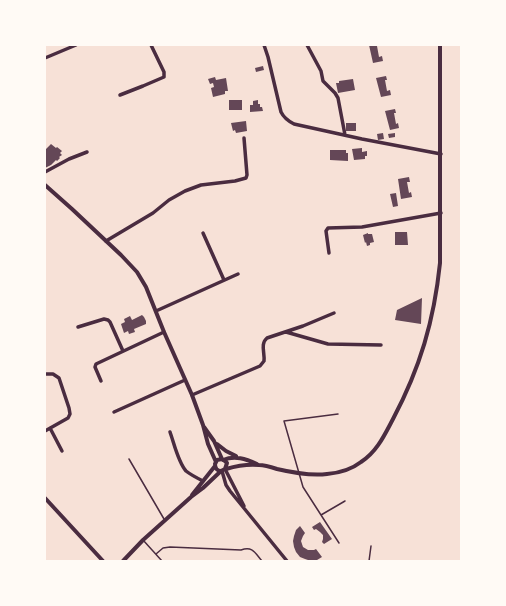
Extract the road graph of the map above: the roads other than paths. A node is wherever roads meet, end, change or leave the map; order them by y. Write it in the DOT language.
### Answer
graph roads {
  1 [pos="76,45"];
  2 [pos="151,45"];
  3 [pos="264,45"];
  4 [pos="307,45"];
  5 [pos="440,45"];
  6 [pos="45,58"];
  7 [pos="120,95"];
  8 [pos="345,135"];
  9 [pos="244,138"];
  10 [pos="87,152"];
  11 [pos="441,154"];
  12 [pos="45,172"];
  13 [pos="45,185"];
  14 [pos="441,212"];
  15 [pos="203,233"];
  16 [pos="106,241"];
  17 [pos="329,253"];
  18 [pos="238,274"];
  19 [pos="224,280"];
  20 [pos="156,311"];
  21 [pos="334,313"];
  22 [pos="78,327"];
  23 [pos="164,332"];
  24 [pos="285,332"];
  25 [pos="380,345"];
  26 [pos="122,351"];
  27 [pos="45,374"];
  28 [pos="185,380"];
  29 [pos="101,381"];
  30 [pos="192,395"];
  31 [pos="114,412"];
  32 [pos="338,414"];
  33 [pos="203,426"];
  34 [pos="50,428"];
  35 [pos="45,430"];
  36 [pos="170,432"];
  37 [pos="214,441"];
  38 [pos="62,451"];
  39 [pos="240,458"];
  40 [pos="129,459"];
  41 [pos="222,459"];
  42 [pos="215,464"];
  43 [pos="259,465"];
  44 [pos="224,470"];
  45 [pos="299,474"];
  46 [pos="203,481"];
  47 [pos="191,497"];
  48 [pos="45,498"];
  49 [pos="345,501"];
  50 [pos="321,515"];
  51 [pos="165,520"];
  52 [pos="143,540"];
  53 [pos="339,542"];
  54 [pos="371,546"];
  55 [pos="156,554"];
  56 [pos="160,558"];
  57 [pos="103,561"];
  58 [pos="123,561"];
  59 [pos="157,561"];
  60 [pos="162,561"];
  61 [pos="262,561"];
  62 [pos="287,561"];
  63 [pos="369,561"];
  1 -- 6 [label="street"];
  2 -- 7 [label="street"];
  3 -- 8 [label="street"];
  4 -- 8 [label="street"];
  5 -- 11 [label="street"];
  8 -- 11 [label="street"];
  9 -- 16 [label="street"];
  10 -- 12 [label="street"];
  11 -- 14 [label="street"];
  13 -- 16 [label="street"];
  14 -- 17 [label="street"];
  14 -- 45 [label="street"];
  15 -- 19 [label="street"];
  16 -- 20 [label="street"];
  18 -- 19 [label="street"];
  19 -- 20 [label="street"];
  20 -- 23 [label="street"];
  21 -- 24 [label="street"];
  22 -- 26 [label="street"];
  23 -- 26 [label="street"];
  23 -- 28 [label="street"];
  24 -- 25 [label="street"];
  24 -- 30 [label="street"];
  26 -- 29 [label="street"];
  27 -- 34 [label="street"];
  28 -- 30 [label="street"];
  28 -- 31 [label="street"];
  30 -- 33 [label="street"];
  32 -- 45 [label="lane"];
  33 -- 37 [label="street"];
  33 -- 42 [label="street"];
  34 -- 35 [label="street"];
  34 -- 38 [label="street"];
  36 -- 46 [label="street"];
  37 -- 39 [label="street"];
  37 -- 41 [label="street"];
  39 -- 41 [label="street"];
  39 -- 43 [label="street"];
  40 -- 51 [label="lane"];
  41 -- 42 [label="street"];
  41 -- 44 [label="street"];
  42 -- 44 [label="street"];
  42 -- 46 [label="street"];
  43 -- 44 [label="street"];
  43 -- 45 [label="street"];
  44 -- 47 [label="street"];
  44 -- 62 [label="street"];
  45 -- 50 [label="lane"];
  46 -- 47 [label="street"];
  47 -- 51 [label="street"];
  48 -- 57 [label="street"];
  49 -- 50 [label="lane"];
  50 -- 53 [label="lane"];
  51 -- 52 [label="street"];
  52 -- 55 [label="lane"];
  52 -- 58 [label="street"];
  54 -- 63 [label="lane"];
  55 -- 56 [label="lane"];
  55 -- 61 [label="lane"];
  56 -- 59 [label="lane"];
  56 -- 60 [label="lane"];
}
